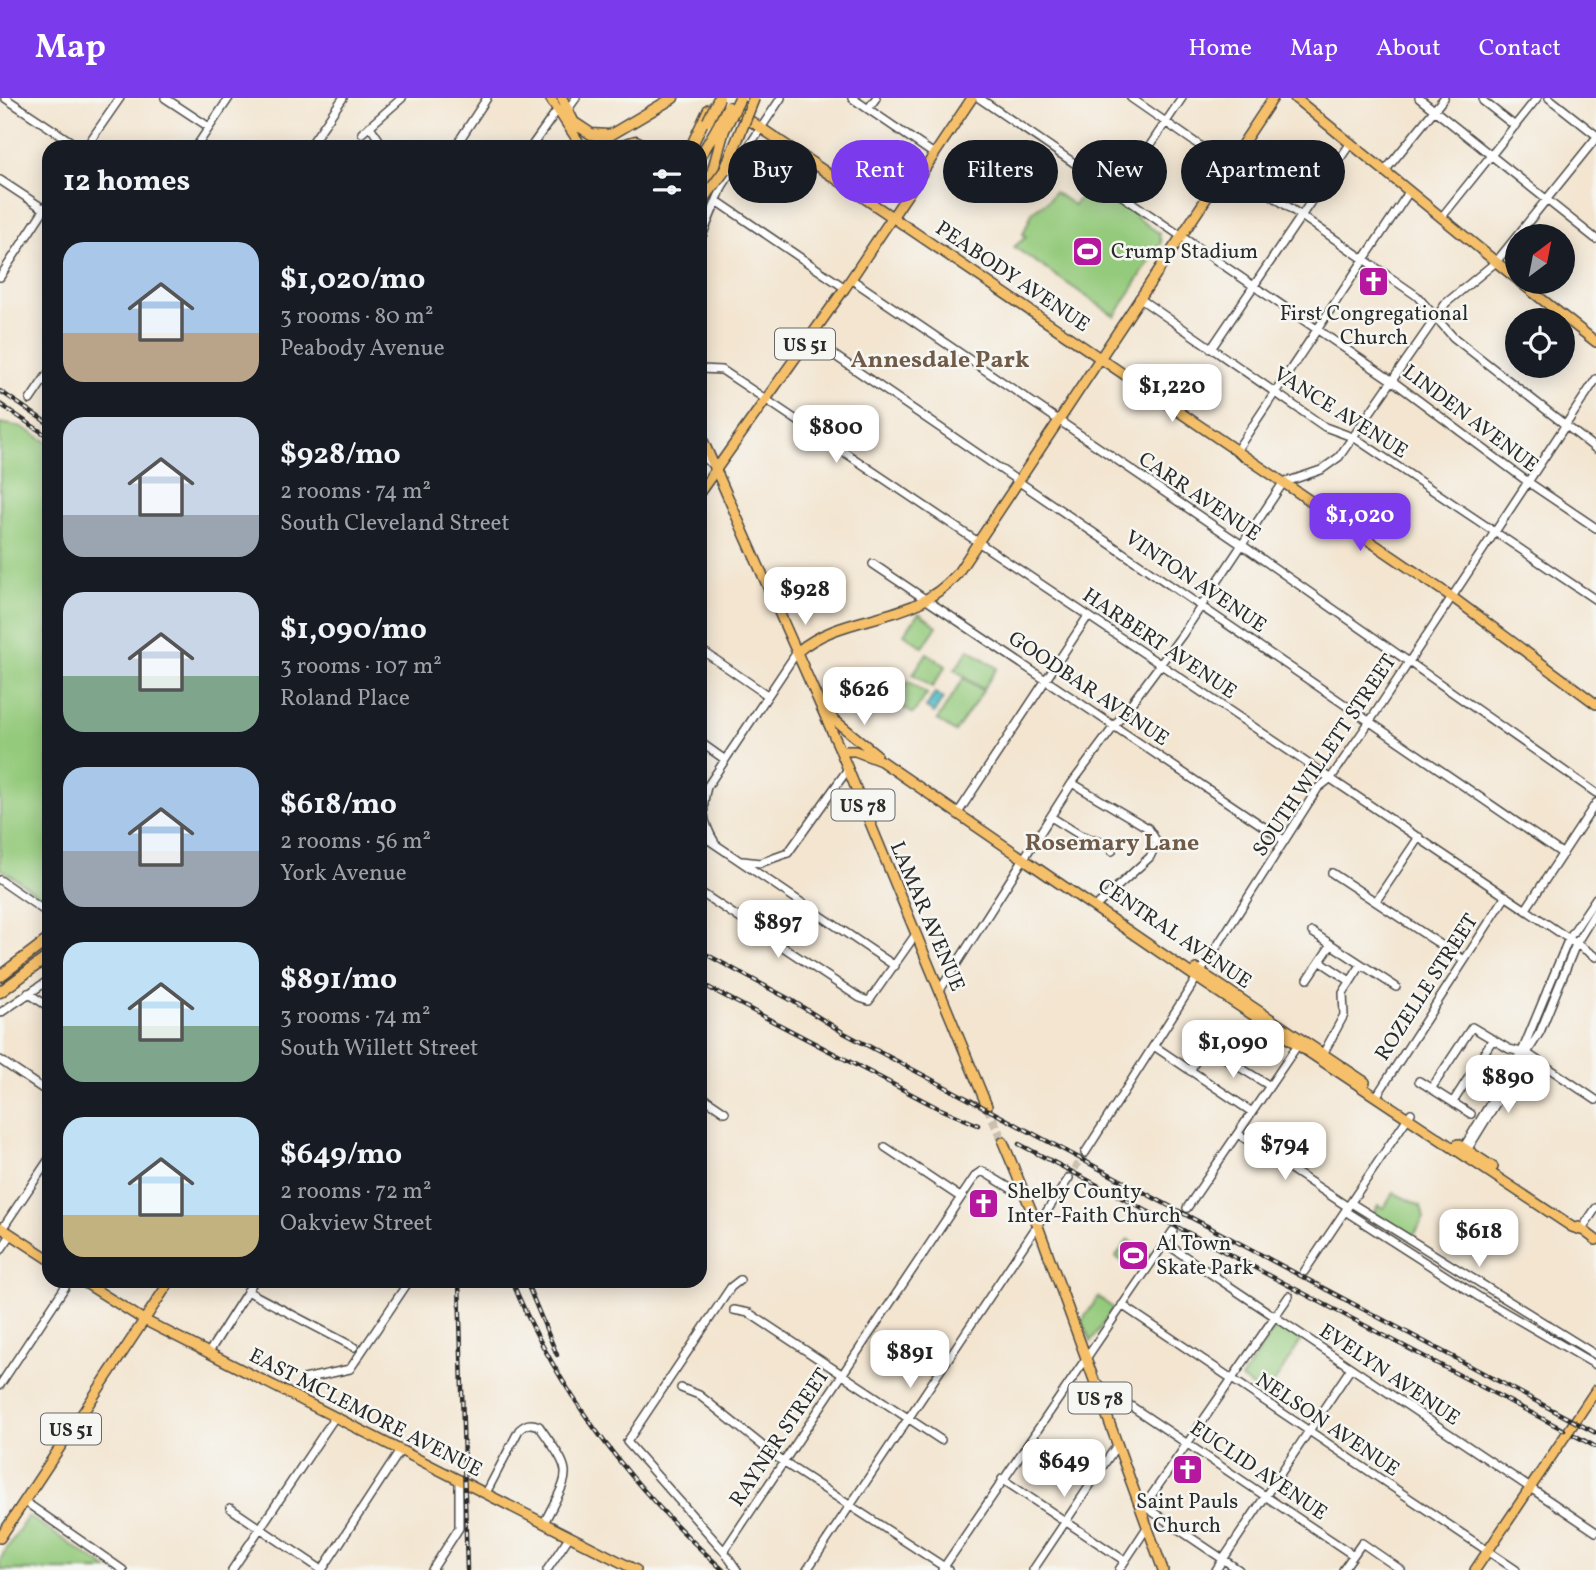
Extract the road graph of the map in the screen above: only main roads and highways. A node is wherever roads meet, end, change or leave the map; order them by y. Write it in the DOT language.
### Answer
graph roads {
  1 [pos="550,98"];
  2 [pos="562,98"];
  3 [pos="673,98"];
  4 [pos="717,98"];
  5 [pos="733,98"];
  6 [pos="740,98"];
  7 [pos="754,98"];
  8 [pos="972,98"];
  9 [pos="1273,98"];
  10 [pos="1295,98"];
  11 [pos="576,124"];
  12 [pos="713,124"];
  13 [pos="612,135"];
  14 [pos="577,140"];
  15 [pos="579,140"];
  16 [pos="603,140"];
  17 [pos="698,140"];
  18 [pos="707,140"];
  19 [pos="707,168"];
  20 [pos="707,202"];
  21 [pos="893,216"];
  22 [pos="1505,269"];
  23 [pos="1535,294"];
  24 [pos="1596,342"];
  25 [pos="1101,356"];
  26 [pos="707,448"];
  27 [pos="716,467"];
  28 [pos="707,481"];
  29 [pos="797,652"];
  30 [pos="1596,704"];
  31 [pos="823,710"];
  32 [pos="841,751"];
  33 [pos="881,761"];
  34 [pos="42,944"];
  35 [pos="42,962"];
  36 [pos="0,976"];
  37 [pos="0,992"];
  38 [pos="987,1106"];
  39 [pos="1003,1142"];
  40 [pos="4,1230"];
  41 [pos="1596,1240"];
  42 [pos="42,1254"];
  43 [pos="93,1288"];
  44 [pos="165,1288"];
  45 [pos="144,1320"];
  46 [pos="1596,1391"];
  47 [pos="0,1538"];
  48 [pos="636,1570"];
  49 [pos="1163,1570"];
  50 [pos="1475,1570"];
  1 -- 14 [label="main road"];
  2 -- 11 [label="main road"];
  3 -- 13 [label="highway"];
  4 -- 12 [label="highway, bridge"];
  4 -- 21 [label="main road, PEABODY AVENUE"];
  5 -- 12 [label="highway, bridge"];
  6 -- 12 [label="highway, bridge"];
  7 -- 20 [label="highway, bridge"];
  8 -- 21 [label="main road, US 51"];
  9 -- 25 [label="main road"];
  10 -- 22 [label="main road"];
  11 -- 13 [label="highway"];
  11 -- 15 [label="main road"];
  12 -- 17 [label="highway"];
  12 -- 18 [label="highway"];
  12 -- 19 [label="highway"];
  13 -- 16 [label="highway"];
  21 -- 25 [label="main road, PEABODY AVENUE"];
  21 -- 27 [label="main road, US 51"];
  23 -- 24 [label="main road"];
  25 -- 29 [label="main road"];
  25 -- 30 [label="main road, PEABODY AVENUE"];
  26 -- 27 [label="main road, LAMAR AVENUE / US 78"];
  27 -- 28 [label="main road, US 51"];
  27 -- 29 [label="main road, LAMAR AVENUE / US 78"];
  29 -- 31 [label="main road, LAMAR AVENUE / US 78"];
  31 -- 32 [label="main road, LAMAR AVENUE / US 78"];
  31 -- 33 [label="main road, CENTRAL AVENUE"];
  32 -- 33 [label="main road, CENTRAL AVENUE"];
  32 -- 38 [label="main road, LAMAR AVENUE / US 78"];
  33 -- 41 [label="main road, CENTRAL AVENUE"];
  34 -- 36 [label="highway"];
  35 -- 37 [label="highway"];
  39 -- 49 [label="main road, US 78"];
  40 -- 42 [label="main road"];
  43 -- 45 [label="main road, EAST MCLEMORE AVENUE"];
  44 -- 45 [label="main road, US 51"];
  45 -- 47 [label="main road, US 51"];
  45 -- 48 [label="main road, EAST MCLEMORE AVENUE"];
  46 -- 50 [label="main road"];
}
